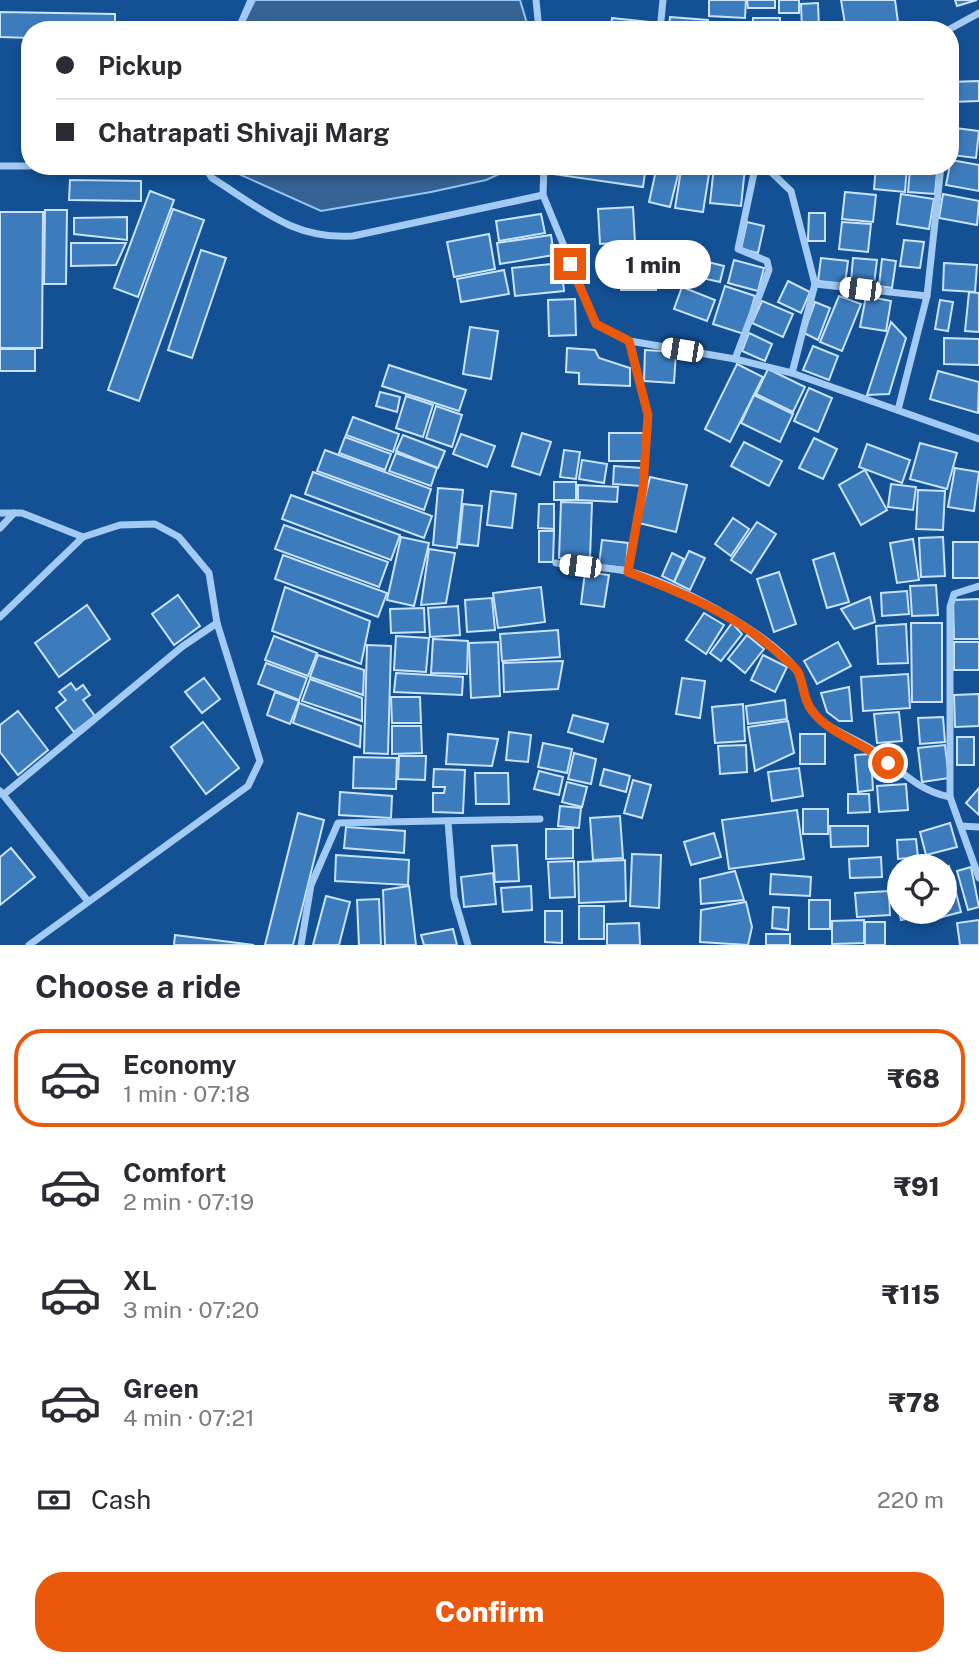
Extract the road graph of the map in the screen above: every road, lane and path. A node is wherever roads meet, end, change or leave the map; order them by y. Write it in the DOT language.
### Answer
graph roads {
  1 [pos="251,0"];
  2 [pos="536,0"];
  3 [pos="663,0"];
  4 [pos="979,13"];
  5 [pos="241,21"];
  6 [pos="538,21"];
  7 [pos="661,21"];
  8 [pos="959,24"];
  9 [pos="0,166"];
  10 [pos="21,166"];
  11 [pos="210,175"];
  12 [pos="544,175"];
  13 [pos="750,175"];
  14 [pos="774,175"];
  15 [pos="940,175"];
  16 [pos="543,195"];
  17 [pos="815,284"];
  18 [pos="927,296"];
  19 [pos="629,341"];
  20 [pos="735,359"];
  21 [pos="792,373"];
  22 [pos="898,410"];
  23 [pos="979,439"];
  24 [pos="0,513"];
  25 [pos="14,513"];
  26 [pos="0,527"];
  27 [pos="83,537"];
  28 [pos="556,564"];
  29 [pos="628,572"];
  30 [pos="979,586"];
  31 [pos="0,617"];
  32 [pos="217,622"];
  33 [pos="2,793"];
  34 [pos="950,797"];
  35 [pos="540,819"];
  36 [pos="448,821"];
  37 [pos="961,826"];
  38 [pos="979,827"];
  39 [pos="979,878"];
  40 [pos="87,900"];
  41 [pos="29,945"];
  42 [pos="301,945"];
  43 [pos="468,945"];
  1 -- 5 [label="street"];
  2 -- 6 [label="street"];
  3 -- 7 [label="street"];
  4 -- 8 [label="street"];
  9 -- 10 [label="street"];
  11 -- 16 [label="street"];
  12 -- 16 [label="street"];
  13 -- 20 [label="street"];
  14 -- 17 [label="street"];
  15 -- 18 [label="street"];
  16 -- 19 [label="street"];
  17 -- 18 [label="street"];
  17 -- 21 [label="street"];
  18 -- 22 [label="street"];
  19 -- 20 [label="street"];
  19 -- 29 [label="street"];
  20 -- 21 [label="street"];
  21 -- 22 [label="street"];
  22 -- 23 [label="street"];
  24 -- 25 [label="street"];
  25 -- 26 [label="street"];
  25 -- 27 [label="street"];
  27 -- 31 [label="street"];
  27 -- 32 [label="street"];
  28 -- 29 [label="street"];
  29 -- 34 [label="street"];
  30 -- 34 [label="street"];
  32 -- 33 [label="street"];
  32 -- 40 [label="street"];
  33 -- 40 [label="street"];
  34 -- 37 [label="street"];
  35 -- 36 [label="street"];
  36 -- 42 [label="street"];
  36 -- 43 [label="street"];
  37 -- 38 [label="street"];
  37 -- 39 [label="street"];
  40 -- 41 [label="street"];
}
